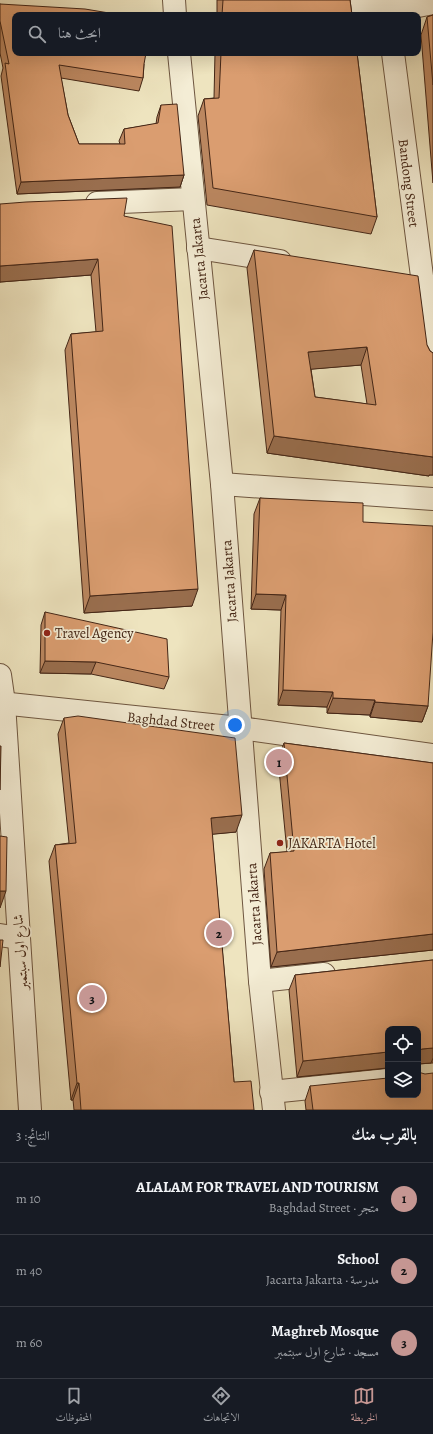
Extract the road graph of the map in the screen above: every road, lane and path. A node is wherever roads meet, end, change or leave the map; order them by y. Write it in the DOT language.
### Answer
graph roads {
  1 [pos="174,0"];
  2 [pos="297,2"];
  3 [pos="423,3"];
  4 [pos="387,10"];
  5 [pos="175,12"];
  6 [pos="179,56"];
  7 [pos="393,56"];
  8 [pos="193,199"];
  9 [pos="77,204"];
  10 [pos="198,248"];
  11 [pos="299,264"];
  12 [pos="399,279"];
  13 [pos="428,284"];
  14 [pos="433,361"];
  15 [pos="222,484"];
  16 [pos="433,499"];
  17 [pos="0,675"];
  18 [pos="2,703"];
  19 [pos="240,728"];
  20 [pos="433,755"];
  21 [pos="9,936"];
  22 [pos="346,971"];
  23 [pos="260,981"];
  24 [pos="385,1081"];
  25 [pos="272,1101"];
  26 [pos="30,1110"];
  1 -- 5 [label="street"];
  2 -- 4 [label="street"];
  3 -- 4 [label="street"];
  6 -- 8 [label="street, Jacarta Jakarta"];
  7 -- 13 [label="street, Bandong Street"];
  8 -- 9 [label="street"];
  8 -- 10 [label="street, Jacarta Jakarta"];
  10 -- 11 [label="street"];
  10 -- 15 [label="street, Jacarta Jakarta"];
  12 -- 13 [label="street"];
  13 -- 14 [label="street, Bandong Street"];
  15 -- 16 [label="street"];
  15 -- 19 [label="street, Jacarta Jakarta"];
  17 -- 18 [label="street, شارع اول سبتمبر"];
  18 -- 19 [label="street, Baghdad Street"];
  18 -- 21 [label="street, شارع اول سبتمبر"];
  19 -- 20 [label="street, Baghdad Street"];
  19 -- 23 [label="street, Jacarta Jakarta"];
  21 -- 26 [label="street, شارع اول سبتمبر"];
  22 -- 23 [label="street"];
  23 -- 25 [label="street, Jacarta Jakarta"];
  24 -- 25 [label="street"];
}
